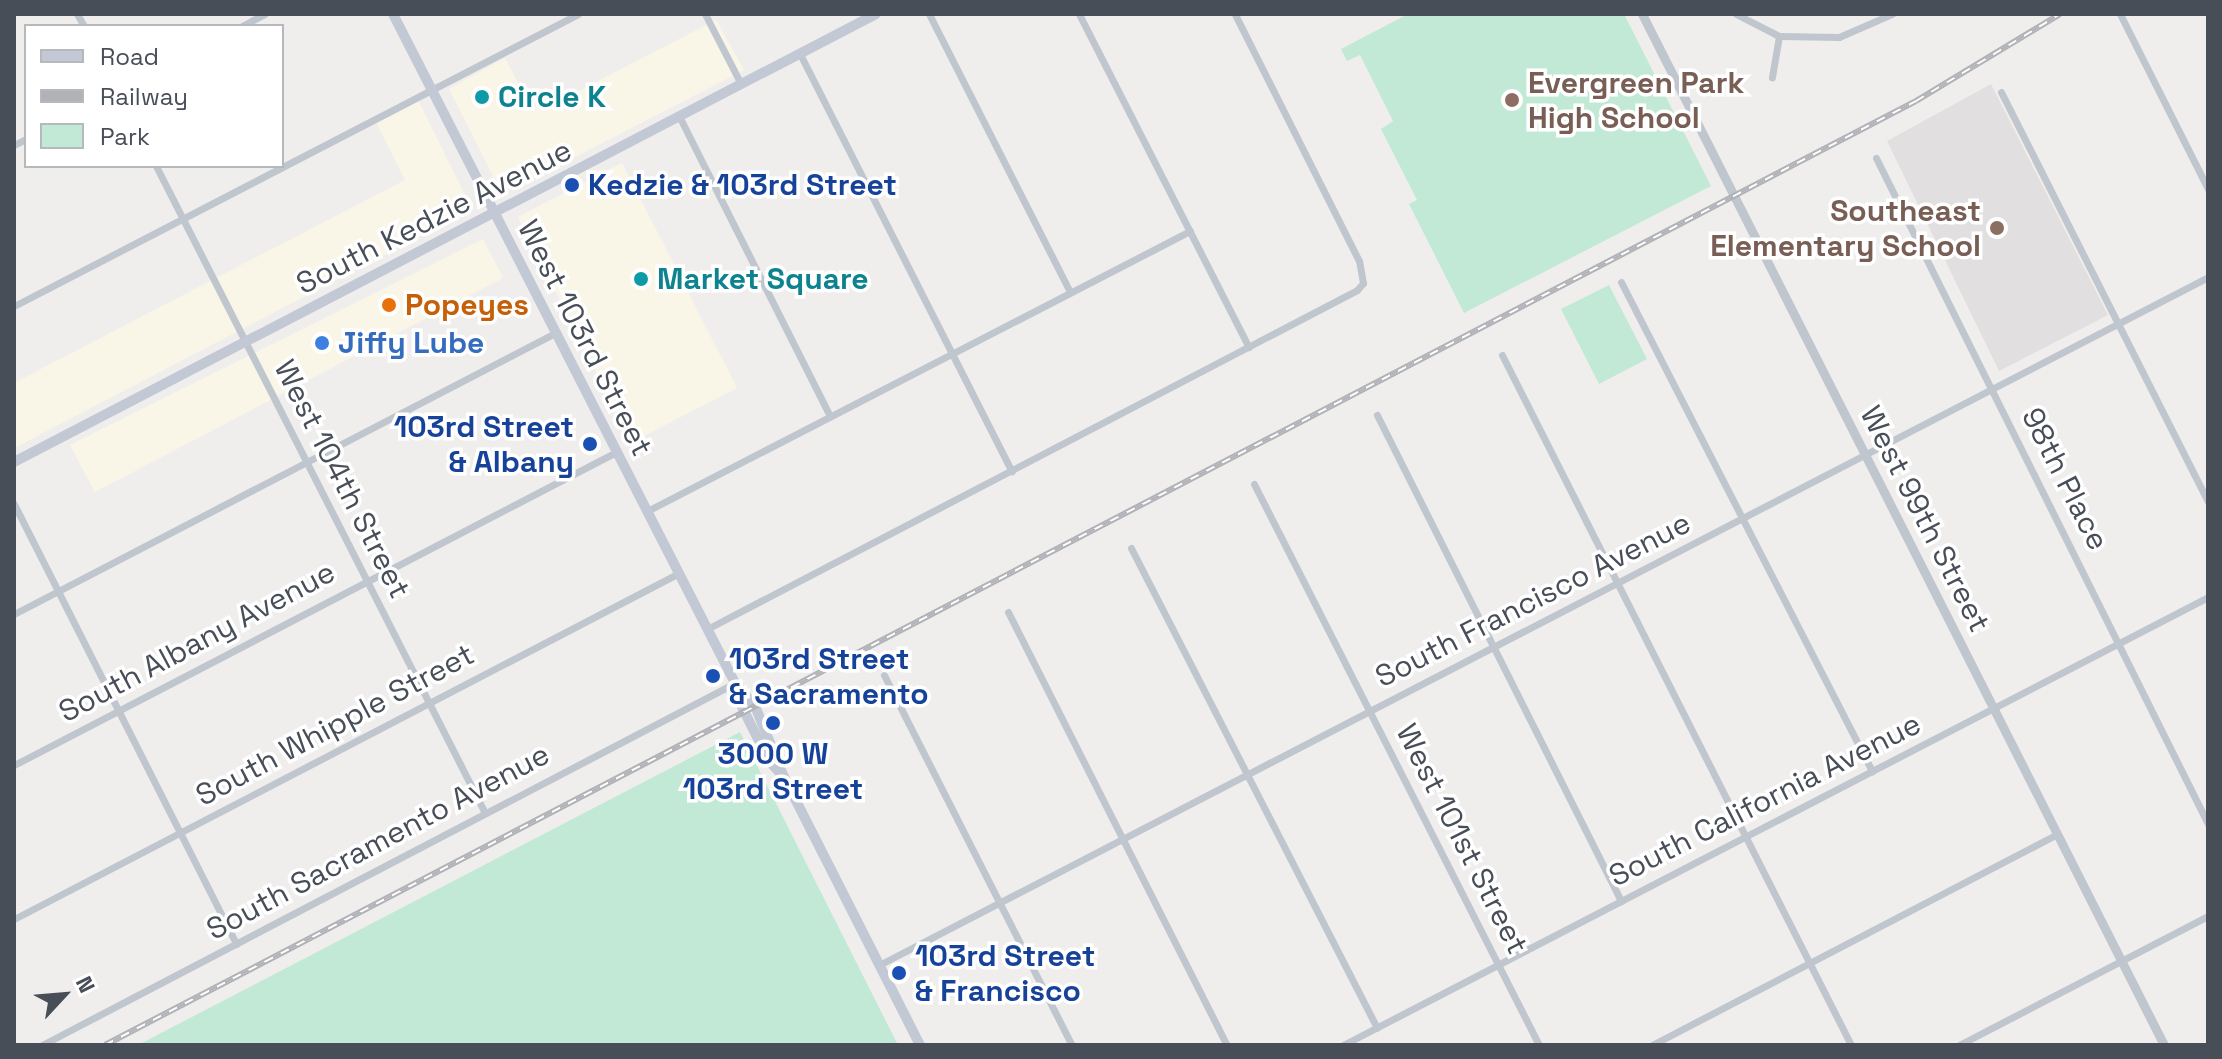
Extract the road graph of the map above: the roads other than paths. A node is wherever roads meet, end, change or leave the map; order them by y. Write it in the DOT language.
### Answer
graph roads {
  1 [pos="265,14"];
  2 [pos="393,14"];
  3 [pos="578,14"];
  4 [pos="705,14"];
  5 [pos="876,14"];
  6 [pos="929,14"];
  7 [pos="1079,14"];
  8 [pos="1235,14"];
  9 [pos="1642,14"];
  10 [pos="1736,14"];
  11 [pos="1892,14"];
  12 [pos="2120,14"];
  13 [pos="246,24"];
  14 [pos="1779,36"];
  15 [pos="800,54"];
  16 [pos="1772,77"];
  17 [pos="741,84"];
  18 [pos="431,90"];
  19 [pos="2001,92"];
  20 [pos="679,116"];
  21 [pos="1876,158"];
  22 [pos="284,166"];
  23 [pos="157,168"];
  24 [pos="279,168"];
  25 [pos="2208,189"];
  26 [pos="494,213"];
  27 [pos="182,218"];
  28 [pos="1190,231"];
  29 [pos="2208,277"];
  30 [pos="1621,282"];
  31 [pos="1070,292"];
  32 [pos="14,306"];
  33 [pos="2118,323"];
  34 [pos="555,333"];
  35 [pos="246,341"];
  36 [pos="1249,347"];
  37 [pos="952,353"];
  38 [pos="1502,355"];
  39 [pos="1992,389"];
  40 [pos="1377,415"];
  41 [pos="830,416"];
  42 [pos="616,452"];
  43 [pos="1865,454"];
  44 [pos="14,462"];
  45 [pos="307,462"];
  46 [pos="1012,471"];
  47 [pos="1254,484"];
  48 [pos="2208,502"];
  49 [pos="14,504"];
  50 [pos="647,511"];
  51 [pos="1741,518"];
  52 [pos="1131,548"];
  53 [pos="679,573"];
  54 [pos="367,580"];
  55 [pos="1617,583"];
  56 [pos="58,591"];
  57 [pos="2208,597"];
  58 [pos="1008,612"];
  59 [pos="14,614"];
  60 [pos="707,629"];
  61 [pos="2119,643"];
  62 [pos="1495,646"];
  63 [pos="884,675"];
  64 [pos="735,683"];
  65 [pos="429,703"];
  66 [pos="1994,708"];
  67 [pos="119,711"];
  68 [pos="1370,711"];
  69 [pos="14,765"];
  70 [pos="1872,771"];
  71 [pos="1247,775"];
  72 [pos="485,813"];
  73 [pos="2208,824"];
  74 [pos="180,833"];
  75 [pos="2057,834"];
  76 [pos="1745,837"];
  77 [pos="1123,839"];
  78 [pos="1621,901"];
  79 [pos="1000,903"];
  80 [pos="2208,916"];
  81 [pos="14,919"];
  82 [pos="236,944"];
  83 [pos="2122,960"];
  84 [pos="1809,963"];
  85 [pos="1498,964"];
  86 [pos="879,965"];
  87 [pos="1377,1028"];
  88 [pos="42,1045"];
  89 [pos="920,1045"];
  90 [pos="1072,1045"];
  91 [pos="1227,1045"];
  92 [pos="1343,1045"];
  93 [pos="1539,1045"];
  94 [pos="1652,1045"];
  95 [pos="1851,1045"];
  96 [pos="1959,1045"];
  97 [pos="2164,1045"];
  1 -- 13 [label="street"];
  2 -- 18 [label="main road, West 103rd Street"];
  3 -- 18 [label="street"];
  4 -- 17 [label="street"];
  5 -- 15 [label="main road, South Kedzie Avenue"];
  6 -- 31 [label="street"];
  7 -- 28 [label="street"];
  8 -- 36 [label="street"];
  9 -- 43 [label="street, West 99th Street"];
  10 -- 14 [label="street"];
  11 -- 14 [label="street"];
  12 -- 25 [label="street"];
  14 -- 16 [label="street"];
  15 -- 17 [label="main road, South Kedzie Avenue"];
  15 -- 37 [label="street"];
  17 -- 20 [label="main road, South Kedzie Avenue"];
  18 -- 22 [label="street"];
  18 -- 26 [label="main road, West 103rd Street"];
  19 -- 33 [label="street"];
  20 -- 26 [label="main road, South Kedzie Avenue"];
  20 -- 41 [label="street"];
  21 -- 39 [label="street, 98th Place"];
  23 -- 27 [label="street, West 104th Street"];
  24 -- 27 [label="street"];
  26 -- 34 [label="main road, West 103rd Street"];
  26 -- 35 [label="main road, South Kedzie Avenue"];
  27 -- 32 [label="street"];
  27 -- 35 [label="street, West 104th Street"];
  28 -- 31 [label="street"];
  28 -- 36 [label="street"];
  29 -- 33 [label="street, South Francisco Avenue"];
  30 -- 51 [label="street"];
  31 -- 37 [label="street"];
  33 -- 39 [label="street, South Francisco Avenue"];
  33 -- 48 [label="street"];
  34 -- 42 [label="main road, West 103rd Street"];
  34 -- 45 [label="street"];
  35 -- 44 [label="main road, South Kedzie Avenue"];
  35 -- 45 [label="street, West 104th Street"];
  36 -- 46 [label="street"];
  37 -- 41 [label="street"];
  37 -- 46 [label="street"];
  38 -- 55 [label="street"];
  39 -- 43 [label="street, South Francisco Avenue"];
  39 -- 61 [label="street, 98th Place"];
  40 -- 62 [label="street"];
  41 -- 50 [label="street"];
  42 -- 50 [label="main road, West 103rd Street"];
  42 -- 54 [label="street, South Albany Avenue"];
  43 -- 51 [label="street, South Francisco Avenue"];
  43 -- 66 [label="street, West 99th Street"];
  45 -- 54 [label="street, West 104th Street"];
  45 -- 56 [label="street"];
  46 -- 60 [label="street"];
  47 -- 68 [label="street, West 101st Street"];
  49 -- 56 [label="street"];
  50 -- 53 [label="main road, West 103rd Street"];
  51 -- 55 [label="street, South Francisco Avenue"];
  51 -- 70 [label="street"];
  52 -- 71 [label="street"];
  53 -- 60 [label="main road, West 103rd Street"];
  53 -- 65 [label="street, South Whipple Street"];
  54 -- 65 [label="street, West 104th Street"];
  54 -- 67 [label="street, South Albany Avenue"];
  55 -- 62 [label="street, South Francisco Avenue"];
  55 -- 76 [label="street"];
  56 -- 59 [label="street"];
  56 -- 67 [label="street"];
  57 -- 61 [label="street, South California Avenue"];
  58 -- 77 [label="street"];
  60 -- 64 [label="main road, West 103rd Street"];
  61 -- 66 [label="street, South California Avenue"];
  61 -- 73 [label="street, 98th Place"];
  62 -- 68 [label="street, South Francisco Avenue"];
  62 -- 78 [label="street"];
  63 -- 79 [label="street"];
  64 -- 72 [label="street, South Sacramento Avenue"];
  64 -- 86 [label="main road, West 103rd Street"];
  65 -- 72 [label="street, West 104th Street"];
  65 -- 74 [label="street, South Whipple Street"];
  66 -- 70 [label="street, South California Avenue"];
  66 -- 75 [label="street, West 99th Street"];
  67 -- 69 [label="street, South Albany Avenue"];
  67 -- 74 [label="street"];
  68 -- 71 [label="street, South Francisco Avenue"];
  68 -- 85 [label="street, West 101st Street"];
  70 -- 76 [label="street, South California Avenue"];
  71 -- 77 [label="street, South Francisco Avenue"];
  71 -- 87 [label="street"];
  72 -- 82 [label="street, South Sacramento Avenue"];
  74 -- 81 [label="street, South Whipple Street"];
  74 -- 82 [label="street"];
  75 -- 83 [label="street, West 99th Street"];
  75 -- 84 [label="street"];
  76 -- 78 [label="street, South California Avenue"];
  76 -- 84 [label="street"];
  77 -- 79 [label="street, South Francisco Avenue"];
  77 -- 91 [label="street"];
  78 -- 85 [label="street, South California Avenue"];
  79 -- 86 [label="street, South Francisco Avenue"];
  79 -- 90 [label="street"];
  80 -- 83 [label="street"];
  82 -- 88 [label="street, South Sacramento Avenue"];
  83 -- 96 [label="street"];
  83 -- 97 [label="street, West 99th Street"];
  84 -- 94 [label="street"];
  84 -- 95 [label="street"];
  85 -- 87 [label="street, South California Avenue"];
  85 -- 93 [label="street, West 101st Street"];
  86 -- 89 [label="main road, West 103rd Street"];
  87 -- 92 [label="street, South California Avenue"];
}
